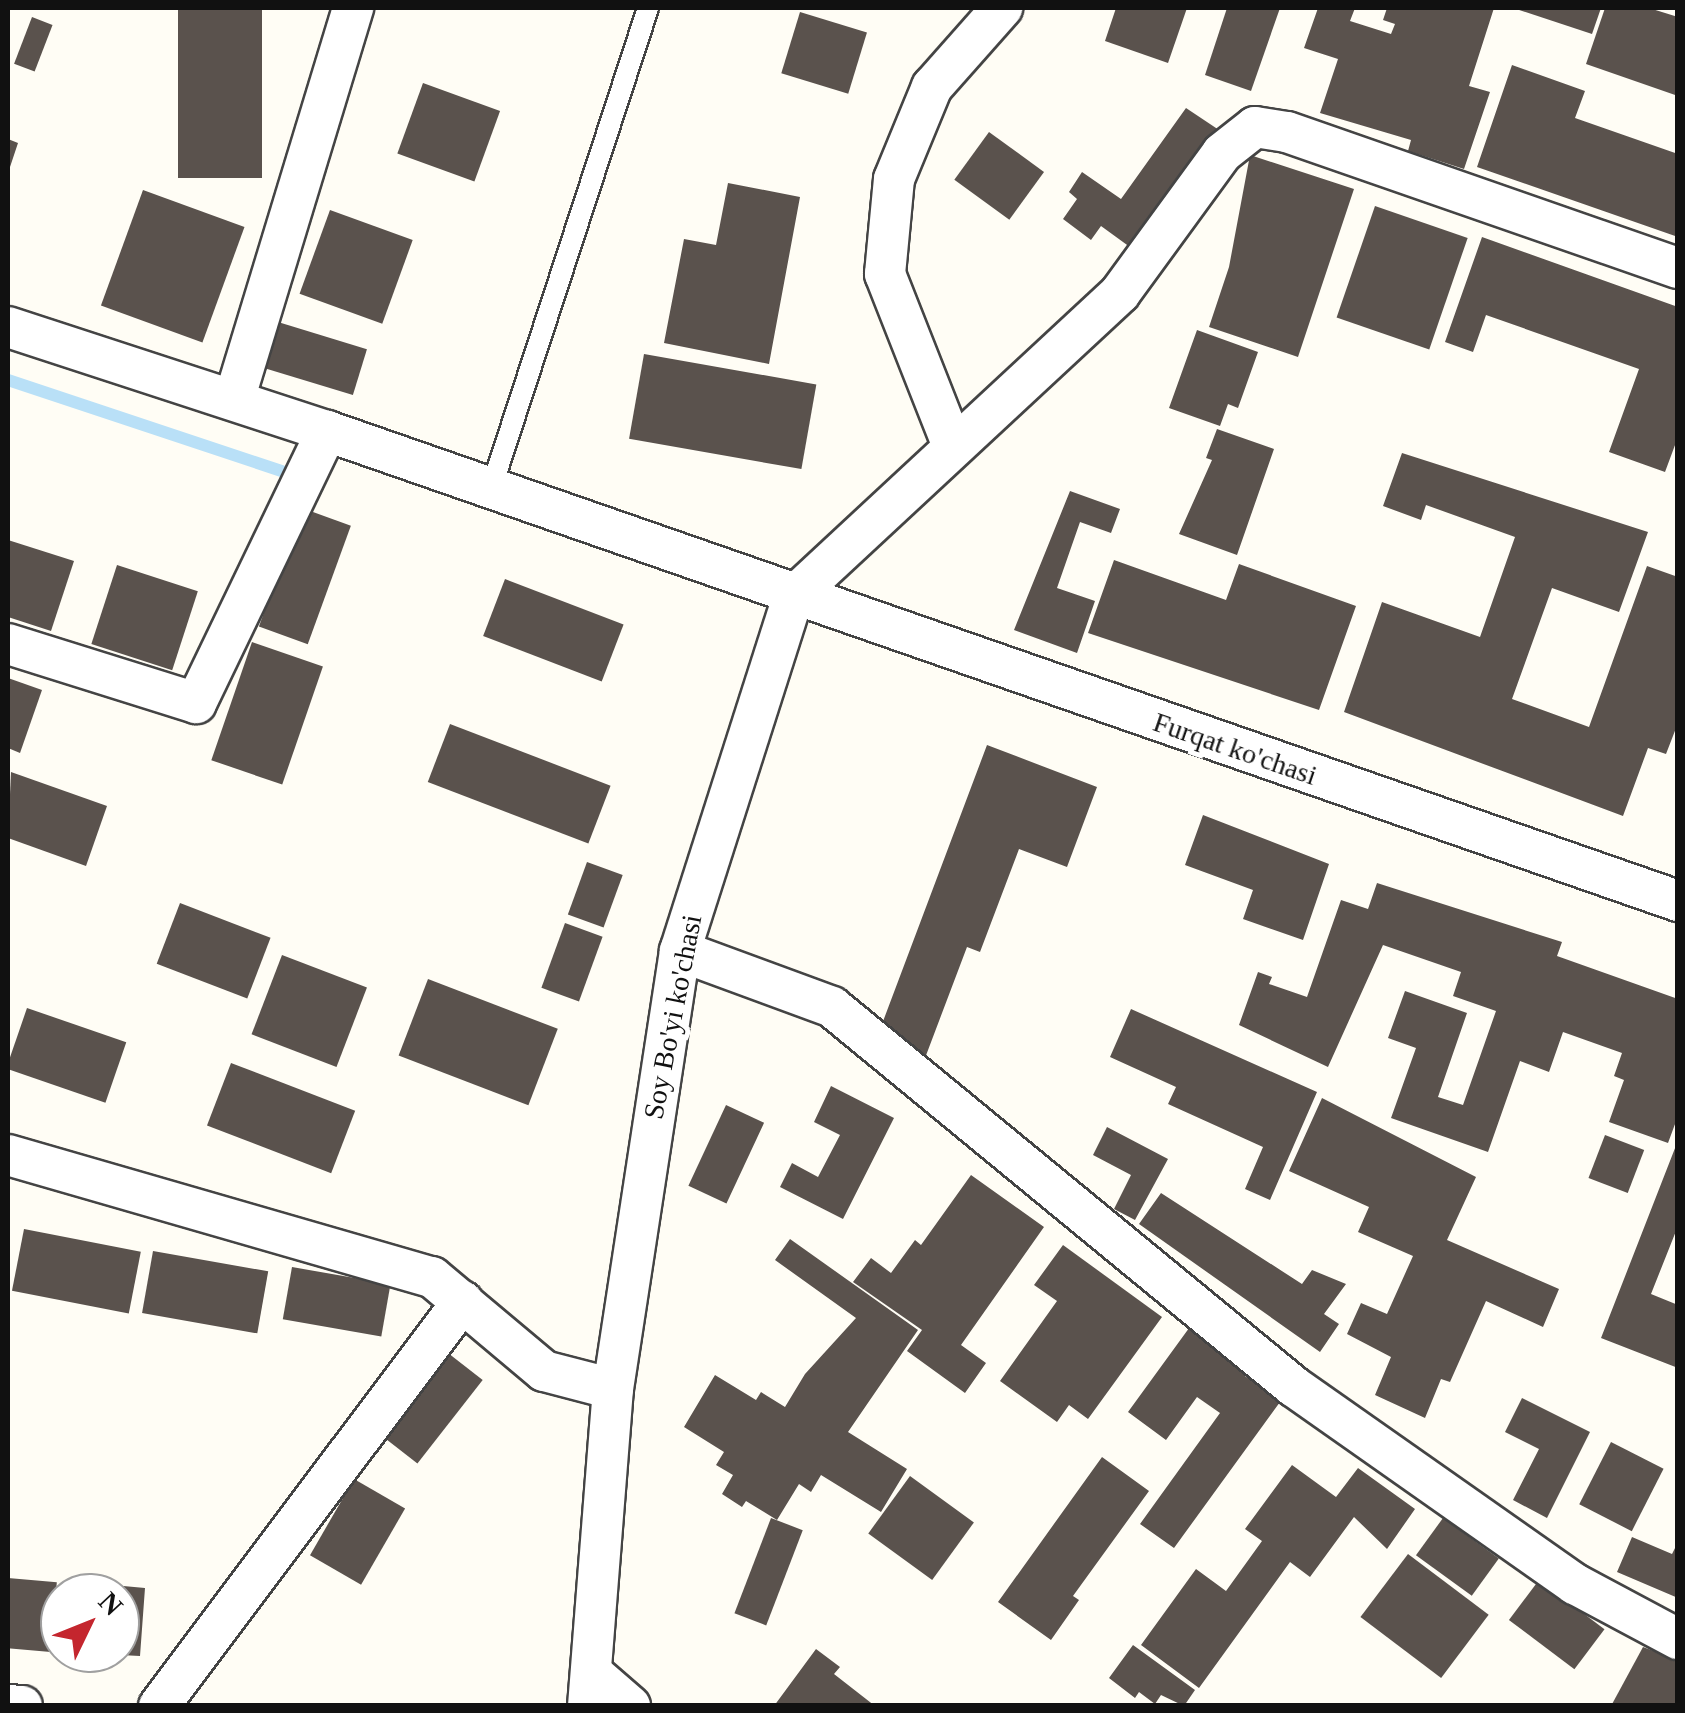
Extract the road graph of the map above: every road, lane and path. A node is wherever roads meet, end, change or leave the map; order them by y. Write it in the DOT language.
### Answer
graph roads {
  1 [pos="353,8"];
  2 [pos="648,8"];
  3 [pos="1002,8"];
  4 [pos="1678,268"];
  5 [pos="8,327"];
  6 [pos="234,400"];
  7 [pos="328,431"];
  8 [pos="952,444"];
  9 [pos="492,490"];
  10 [pos="793,597"];
  11 [pos="8,644"];
  12 [pos="1678,901"];
  13 [pos="680,951"];
  14 [pos="8,1155"];
  15 [pos="463,1302"];
  16 [pos="613,1389"];
  17 [pos="1678,1639"];
  18 [pos="589,1689"];
  19 [pos="8,1705"];
  20 [pos="22,1706"];
  21 [pos="159,1706"];
  22 [pos="630,1706"];
  1 -- 6 [label="street"];
  2 -- 9 [label="lane"];
  3 -- 8 [label="street"];
  4 -- 8 [label="street"];
  5 -- 6 [label="street, Furqat ko'chasi"];
  6 -- 7 [label="street, Furqat ko'chasi"];
  7 -- 9 [label="street, Furqat ko'chasi"];
  7 -- 11 [label="street"];
  8 -- 10 [label="street"];
  9 -- 10 [label="street, Furqat ko'chasi"];
  10 -- 12 [label="street, Furqat ko'chasi"];
  10 -- 13 [label="street, Soy Bo'yi ko'chasi"];
  13 -- 16 [label="street, Soy Bo'yi ko'chasi"];
  13 -- 17 [label="street"];
  14 -- 15 [label="street"];
  15 -- 16 [label="street"];
  15 -- 21 [label="street"];
  16 -- 18 [label="street, Soy Bo'yi ko'chasi"];
  18 -- 22 [label="street"];
  19 -- 20 [label="street"];
}
